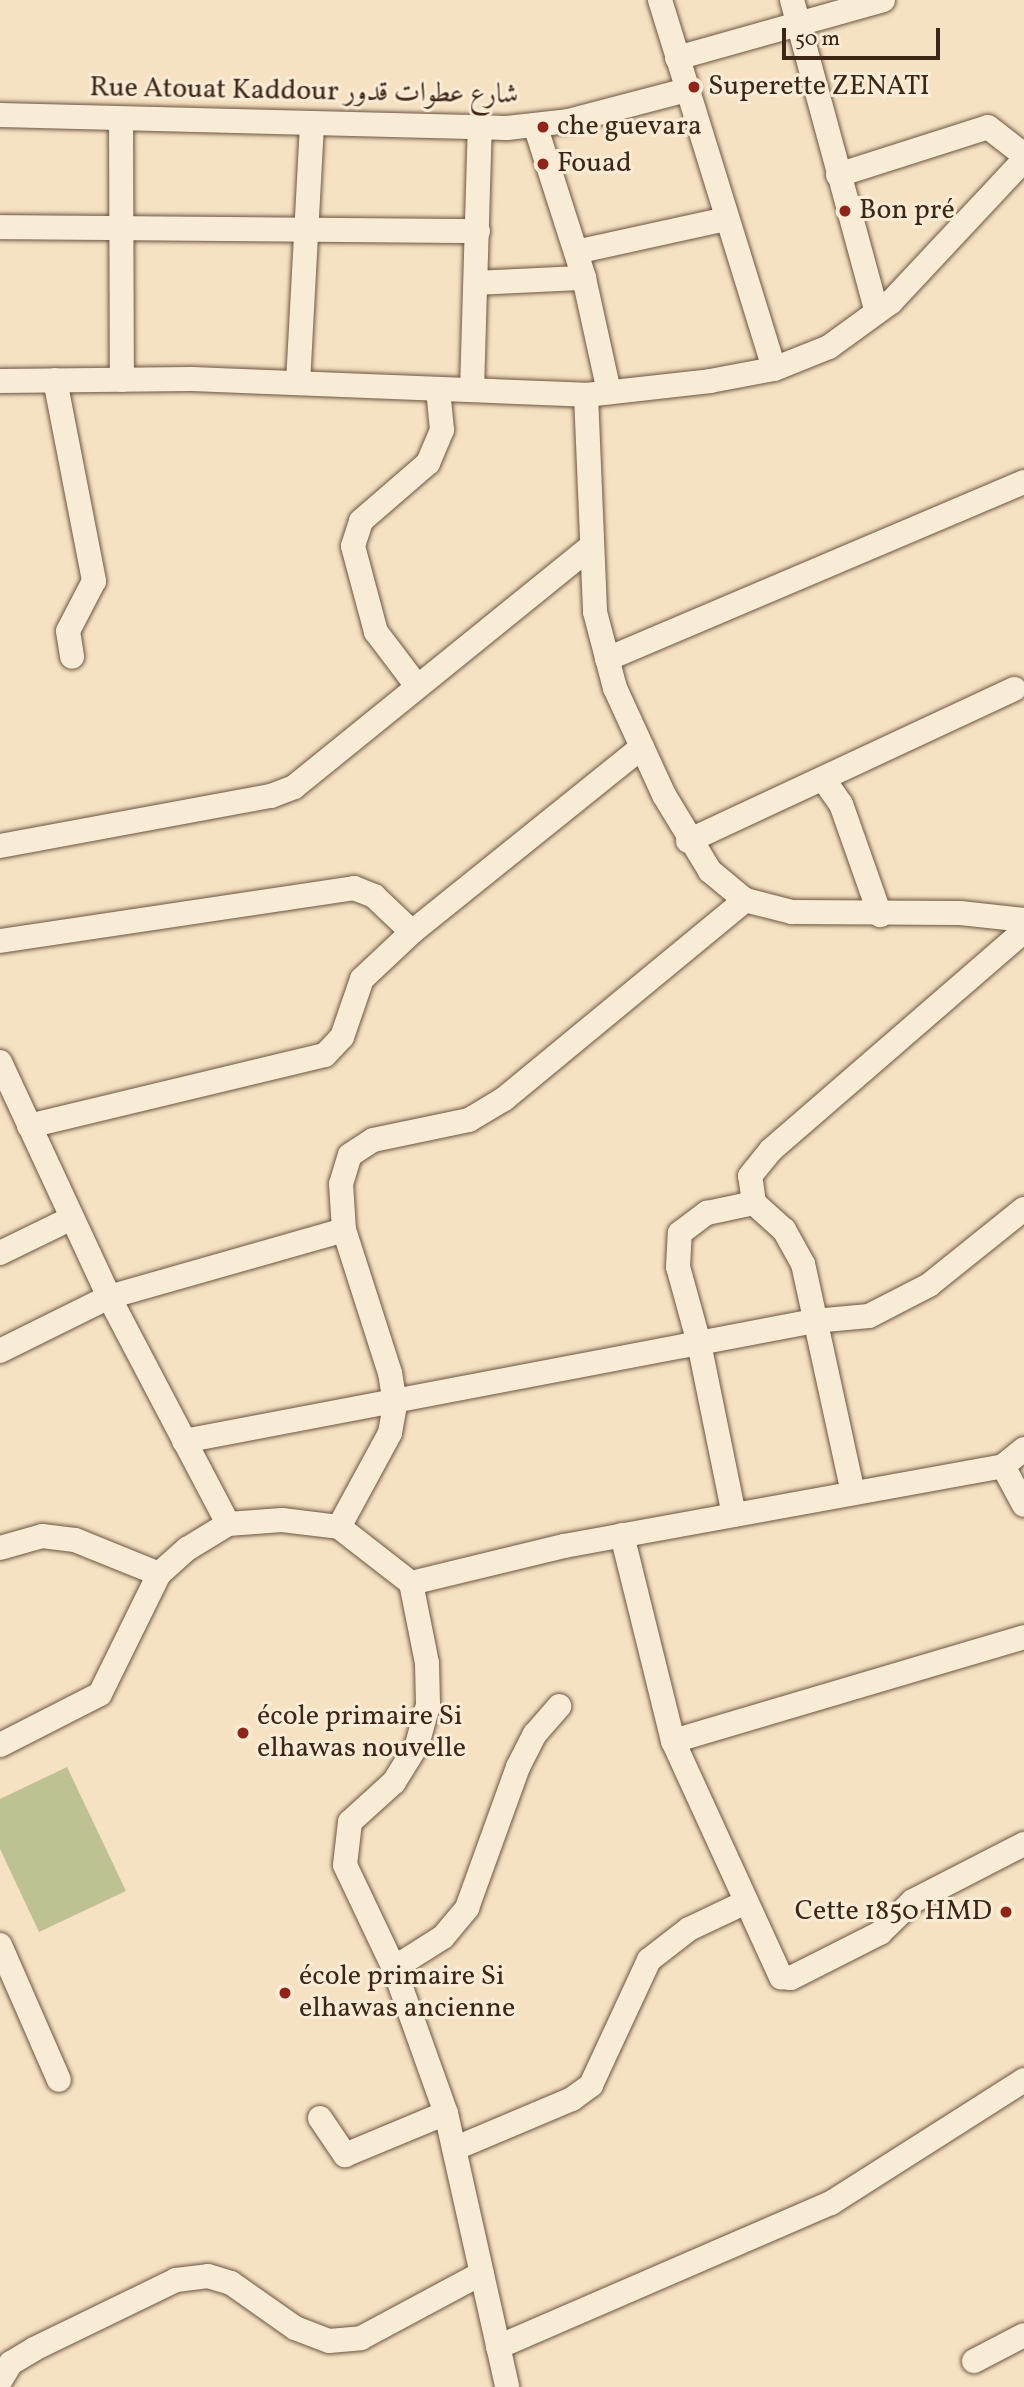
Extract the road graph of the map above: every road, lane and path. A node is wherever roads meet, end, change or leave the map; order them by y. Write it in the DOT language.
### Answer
graph roads {
  1 [pos="660,0"];
  2 [pos="792,0"];
  3 [pos="883,0"];
  4 [pos="800,26"];
  5 [pos="677,58"];
  6 [pos="687,90"];
  7 [pos="0,115"];
  8 [pos="121,120"];
  9 [pos="535,124"];
  10 [pos="312,127"];
  11 [pos="480,128"];
  12 [pos="1024,157"];
  13 [pos="838,175"];
  14 [pos="726,219"];
  15 [pos="0,227"];
  16 [pos="123,230"];
  17 [pos="306,230"];
  18 [pos="478,231"];
  19 [pos="576,252"];
  20 [pos="584,278"];
  21 [pos="476,284"];
  22 [pos="877,312"];
  23 [pos="774,369"];
  24 [pos="55,380"];
  25 [pos="122,380"];
  26 [pos="0,381"];
  27 [pos="298,383"];
  28 [pos="438,388"];
  29 [pos="471,390"];
  30 [pos="598,394"];
  31 [pos="1024,482"];
  32 [pos="589,548"];
  33 [pos="72,657"];
  34 [pos="607,659"];
  35 [pos="417,686"];
  36 [pos="1014,689"];
  37 [pos="642,747"];
  38 [pos="824,780"];
  39 [pos="688,841"];
  40 [pos="0,846"];
  41 [pos="745,900"];
  42 [pos="880,915"];
  43 [pos="1024,920"];
  44 [pos="1024,931"];
  45 [pos="412,932"];
  46 [pos="0,941"];
  47 [pos="0,1062"];
  48 [pos="29,1126"];
  49 [pos="754,1203"];
  50 [pos="1024,1209"];
  51 [pos="72,1218"];
  52 [pos="344,1230"];
  53 [pos="0,1253"];
  54 [pos="109,1297"];
  55 [pos="814,1321"];
  56 [pos="699,1343"];
  57 [pos="0,1352"];
  58 [pos="395,1404"];
  59 [pos="184,1441"];
  60 [pos="1024,1449"];
  61 [pos="1003,1466"];
  62 [pos="853,1493"];
  63 [pos="1024,1506"];
  64 [pos="734,1515"];
  65 [pos="228,1524"];
  66 [pos="339,1527"];
  67 [pos="622,1535"];
  68 [pos="0,1548"];
  69 [pos="159,1574"];
  70 [pos="411,1583"];
  71 [pos="1024,1637"];
  72 [pos="559,1706"];
  73 [pos="673,1741"];
  74 [pos="0,1745"];
  75 [pos="1024,1844"];
  76 [pos="744,1903"];
  77 [pos="1,1949"];
  78 [pos="394,1968"];
  79 [pos="59,2080"];
  80 [pos="1024,2080"];
  81 [pos="446,2113"];
  82 [pos="320,2118"];
  83 [pos="456,2148"];
  84 [pos="482,2273"];
  85 [pos="1024,2335"];
  86 [pos="498,2347"];
  87 [pos="974,2361"];
  88 [pos="0,2381"];
  89 [pos="507,2387"];
  1 -- 5 [label="street"];
  2 -- 4 [label="street"];
  3 -- 4 [label="street"];
  4 -- 5 [label="street"];
  4 -- 13 [label="street"];
  5 -- 6 [label="street"];
  6 -- 9 [label="street, Rue Atouat Kaddour شارع عطوات قدور"];
  6 -- 14 [label="street"];
  7 -- 8 [label="street, Rue Atouat Kaddour شارع عطوات قدور"];
  8 -- 10 [label="street, Rue Atouat Kaddour شارع عطوات قدور"];
  8 -- 16 [label="street"];
  9 -- 11 [label="street, Rue Atouat Kaddour شارع عطوات قدور"];
  9 -- 19 [label="street"];
  10 -- 11 [label="street, Rue Atouat Kaddour شارع عطوات قدور"];
  10 -- 17 [label="street"];
  11 -- 18 [label="street"];
  12 -- 13 [label="street"];
  12 -- 22 [label="street"];
  13 -- 22 [label="street"];
  14 -- 19 [label="street"];
  14 -- 23 [label="street"];
  15 -- 16 [label="street"];
  16 -- 17 [label="street"];
  16 -- 25 [label="street"];
  17 -- 18 [label="street"];
  17 -- 27 [label="street"];
  18 -- 21 [label="street"];
  19 -- 20 [label="street"];
  20 -- 21 [label="street"];
  20 -- 30 [label="street"];
  21 -- 29 [label="street"];
  22 -- 23 [label="street"];
  23 -- 30 [label="street"];
  24 -- 25 [label="street"];
  24 -- 26 [label="street"];
  24 -- 33 [label="street"];
  25 -- 27 [label="street"];
  27 -- 28 [label="street"];
  28 -- 29 [label="street"];
  28 -- 35 [label="street"];
  29 -- 30 [label="street"];
  30 -- 32 [label="street"];
  31 -- 34 [label="street"];
  32 -- 34 [label="street"];
  32 -- 35 [label="street"];
  34 -- 37 [label="street"];
  35 -- 40 [label="street"];
  36 -- 38 [label="street"];
  37 -- 39 [label="street"];
  37 -- 45 [label="street"];
  38 -- 39 [label="street"];
  38 -- 42 [label="street"];
  39 -- 41 [label="street"];
  41 -- 42 [label="street"];
  41 -- 52 [label="street"];
  42 -- 43 [label="street"];
  44 -- 49 [label="street"];
  45 -- 46 [label="street"];
  45 -- 48 [label="street"];
  47 -- 48 [label="street"];
  48 -- 51 [label="street"];
  49 -- 55 [label="street"];
  49 -- 56 [label="street"];
  50 -- 55 [label="street"];
  51 -- 53 [label="street"];
  51 -- 54 [label="street"];
  52 -- 54 [label="street"];
  52 -- 58 [label="street"];
  54 -- 57 [label="street"];
  54 -- 59 [label="street"];
  55 -- 56 [label="street"];
  55 -- 62 [label="street"];
  56 -- 58 [label="street"];
  56 -- 64 [label="street"];
  58 -- 59 [label="street"];
  58 -- 66 [label="street"];
  59 -- 65 [label="street"];
  60 -- 61 [label="street"];
  61 -- 62 [label="street"];
  61 -- 63 [label="street"];
  62 -- 64 [label="street"];
  64 -- 67 [label="street"];
  65 -- 66 [label="street"];
  65 -- 69 [label="street"];
  66 -- 70 [label="street"];
  67 -- 70 [label="street"];
  67 -- 73 [label="street"];
  68 -- 69 [label="street"];
  69 -- 74 [label="street"];
  70 -- 78 [label="street"];
  71 -- 73 [label="street"];
  72 -- 78 [label="street"];
  73 -- 76 [label="street"];
  75 -- 76 [label="street"];
  76 -- 83 [label="street"];
  77 -- 79 [label="street"];
  78 -- 81 [label="street"];
  80 -- 86 [label="street"];
  81 -- 82 [label="street"];
  81 -- 83 [label="street"];
  83 -- 84 [label="street"];
  84 -- 86 [label="street"];
  84 -- 88 [label="street"];
  85 -- 87 [label="street"];
  86 -- 89 [label="street"];
}
